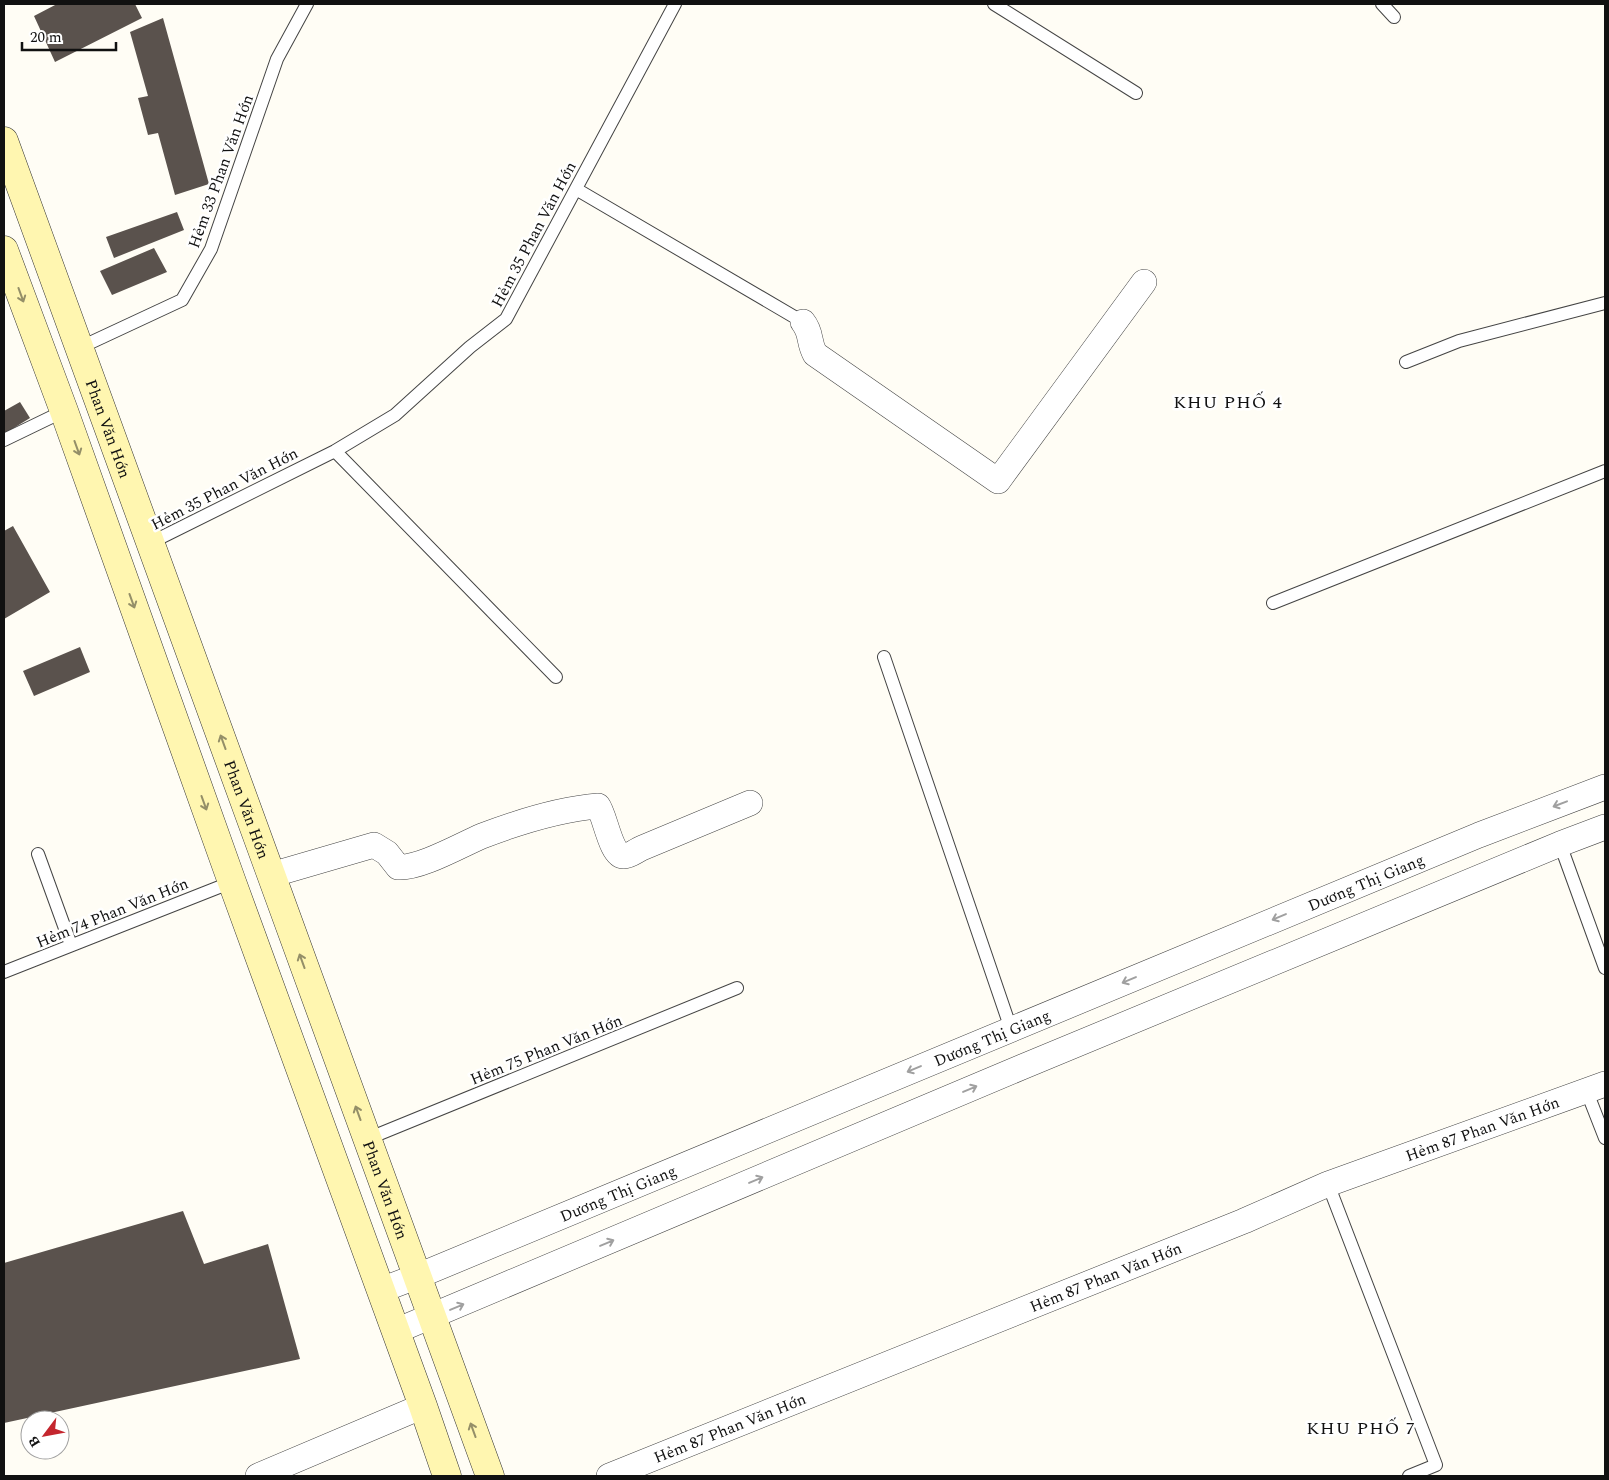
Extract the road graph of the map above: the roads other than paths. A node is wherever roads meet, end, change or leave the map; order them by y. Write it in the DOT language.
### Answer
graph roads {
  1 [pos="307,4"];
  2 [pos="675,4"];
  3 [pos="994,4"];
  4 [pos="1382,4"];
  5 [pos="1394,17"];
  6 [pos="1136,93"];
  7 [pos="7,159"];
  8 [pos="576,189"];
  9 [pos="4,250"];
  10 [pos="1144,282"];
  11 [pos="1605,303"];
  12 [pos="803,322"];
  13 [pos="79,348"];
  14 [pos="1406,362"];
  15 [pos="64,411"];
  16 [pos="4,440"];
  17 [pos="335,451"];
  18 [pos="1605,471"];
  19 [pos="150,543"];
  20 [pos="1273,603"];
  21 [pos="884,657"];
  22 [pos="556,677"];
  23 [pos="1605,787"];
  24 [pos="750,803"];
  25 [pos="1605,826"];
  26 [pos="1560,844"];
  27 [pos="38,854"];
  28 [pos="271,875"];
  29 [pos="232,882"];
  30 [pos="71,944"];
  31 [pos="1605,968"];
  32 [pos="4,972"];
  33 [pos="737,988"];
  34 [pos="1011,1029"];
  35 [pos="1022,1067"];
  36 [pos="1596,1088"];
  37 [pos="1605,1138"];
  38 [pos="367,1139"];
  39 [pos="1328,1184"];
  40 [pos="418,1276"];
  41 [pos="381,1290"];
  42 [pos="432,1317"];
  43 [pos="396,1331"];
  44 [pos="423,1406"];
  45 [pos="258,1476"];
  46 [pos="447,1476"];
  47 [pos="490,1476"];
  48 [pos="609,1476"];
  49 [pos="1409,1476"];
  1 -- 13 [label="lane, Hẻm 33 Phan Văn Hớn"];
  2 -- 8 [label="lane, Hẻm 35 Phan Văn Hớn"];
  3 -- 6 [label="lane"];
  4 -- 5 [label="lane"];
  7 -- 13 [label="main road, Phan Văn Hớn"];
  8 -- 12 [label="lane"];
  8 -- 17 [label="lane, Hẻm 35 Phan Văn Hớn"];
  9 -- 15 [label="main road, one-way"];
  10 -- 12 [label="street"];
  11 -- 14 [label="lane"];
  13 -- 19 [label="main road, Phan Văn Hớn"];
  15 -- 16 [label="lane"];
  15 -- 29 [label="main road, one-way"];
  17 -- 19 [label="lane, Hẻm 35 Phan Văn Hớn"];
  17 -- 22 [label="lane"];
  18 -- 20 [label="lane"];
  28 -- 19 [label="main road, Phan Văn Hớn, one-way"];
  21 -- 34 [label="lane"];
  23 -- 34 [label="street, Dương Thị Giang, one-way"];
  24 -- 28 [label="street"];
  25 -- 26 [label="street"];
  26 -- 31 [label="lane"];
  26 -- 35 [label="street"];
  27 -- 30 [label="lane"];
  38 -- 28 [label="main road, Phan Văn Hớn, one-way"];
  29 -- 30 [label="lane, Hẻm 74 Phan Văn Hớn"];
  29 -- 41 [label="main road"];
  30 -- 32 [label="lane, Hẻm 74 Phan Văn Hớn"];
  33 -- 38 [label="lane, Hẻm 75 Phan Văn Hớn"];
  34 -- 35 [label="street"];
  34 -- 40 [label="street, Dương Thị Giang, one-way"];
  42 -- 35 [label="street, one-way"];
  36 -- 37 [label="lane"];
  36 -- 39 [label="street, Hẻm 87 Phan Văn Hớn"];
  38 -- 40 [label="main road, Phan Văn Hớn"];
  39 -- 48 [label="street, Hẻm 87 Phan Văn Hớn"];
  39 -- 49 [label="lane"];
  40 -- 41 [label="street, Dương Thị Giang"];
  40 -- 42 [label="main road, Phan Văn Hớn"];
  41 -- 43 [label="main road"];
  42 -- 43 [label="street"];
  47 -- 42 [label="main road, Phan Văn Hớn, one-way"];
  43 -- 44 [label="main road"];
  44 -- 45 [label="street"];
  44 -- 46 [label="main road"];
}
